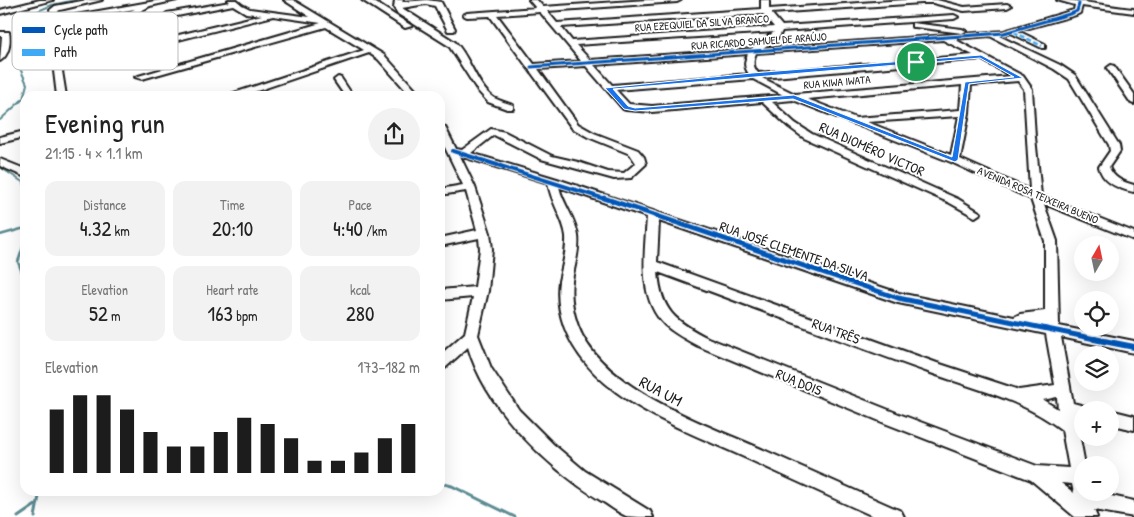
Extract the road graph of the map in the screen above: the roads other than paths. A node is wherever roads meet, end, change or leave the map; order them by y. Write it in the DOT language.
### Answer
graph roads {
  1 [pos="49,0"];
  2 [pos="97,0"];
  3 [pos="173,0"];
  4 [pos="288,0"];
  5 [pos="366,0"];
  6 [pos="533,0"];
  7 [pos="677,0"];
  8 [pos="765,0"];
  9 [pos="829,0"];
  10 [pos="1061,0"];
  11 [pos="233,1"];
  12 [pos="654,1"];
  13 [pos="398,2"];
  14 [pos="27,3"];
  15 [pos="149,4"];
  16 [pos="1079,4"];
  17 [pos="1006,6"];
  18 [pos="838,7"];
  19 [pos="542,9"];
  20 [pos="1134,11"];
  21 [pos="0,12"];
  22 [pos="56,12"];
  23 [pos="102,12"];
  24 [pos="135,12"];
  25 [pos="765,12"];
  26 [pos="845,12"];
  27 [pos="492,13"];
  28 [pos="178,14"];
  29 [pos="274,14"];
  30 [pos="467,15"];
  31 [pos="954,17"];
  32 [pos="852,18"];
  33 [pos="325,22"];
  34 [pos="885,22"];
  35 [pos="859,24"];
  36 [pos="556,25"];
  37 [pos="451,28"];
  38 [pos="779,28"];
  39 [pos="1014,32"];
  40 [pos="962,33"];
  41 [pos="3,34"];
  42 [pos="423,34"];
  43 [pos="989,34"];
  44 [pos="946,38"];
  45 [pos="178,39"];
  46 [pos="571,44"];
  47 [pos="1042,46"];
  48 [pos="371,50"];
  49 [pos="752,51"];
  50 [pos="981,57"];
  51 [pos="0,59"];
  52 [pos="587,63"];
  53 [pos="178,66"];
  54 [pos="531,67"];
  55 [pos="1111,68"];
  56 [pos="60,70"];
  57 [pos="166,70"];
  58 [pos="752,74"];
  59 [pos="139,78"];
  60 [pos="1020,78"];
  61 [pos="338,80"];
  62 [pos="967,83"];
  63 [pos="608,88"];
  64 [pos="60,91"];
  65 [pos="248,91"];
  66 [pos="346,91"];
  67 [pos="412,91"];
  68 [pos="794,97"];
  69 [pos="764,100"];
  70 [pos="1134,101"];
  71 [pos="510,107"];
  72 [pos="964,113"];
  73 [pos="855,120"];
  74 [pos="445,134"];
  75 [pos="20,135"];
  76 [pos="0,140"];
  77 [pos="458,152"];
  78 [pos="955,160"];
  79 [pos="0,162"];
  80 [pos="20,170"];
  81 [pos="553,181"];
  82 [pos="470,187"];
  83 [pos="1134,190"];
  84 [pos="445,191"];
  85 [pos="1036,197"];
  86 [pos="975,213"];
  87 [pos="653,215"];
  88 [pos="484,233"];
  89 [pos="1134,236"];
  90 [pos="445,241"];
  91 [pos="652,265"];
  92 [pos="481,291"];
  93 [pos="445,295"];
  94 [pos="1010,321"];
  95 [pos="1052,322"];
  96 [pos="471,335"];
  97 [pos="1054,347"];
  98 [pos="1134,347"];
  99 [pos="445,359"];
  100 [pos="1063,389"];
  101 [pos="1020,395"];
  102 [pos="1066,408"];
  103 [pos="1074,410"];
  104 [pos="1119,420"];
  105 [pos="1134,423"];
  106 [pos="1070,426"];
  107 [pos="1076,456"];
  108 [pos="1037,474"];
  109 [pos="1074,494"];
  110 [pos="1074,494"];
  111 [pos="1093,501"];
  112 [pos="1134,510"];
  113 [pos="644,517"];
  114 [pos="895,517"];
  1 -- 14 [label="street"];
  2 -- 22 [label="street"];
  3 -- 15 [label="street"];
  4 -- 33 [label="street"];
  5 -- 42 [label="street"];
  6 -- 19 [label="street"];
  7 -- 12 [label="street"];
  8 -- 25 [label="street"];
  9 -- 18 [label="street"];
  10 -- 16 [label="street"];
  11 -- 28 [label="street"];
  11 -- 29 [label="street"];
  12 -- 19 [label="street"];
  13 -- 37 [label="street"];
  13 -- 71 [label="street"];
  14 -- 21 [label="street"];
  15 -- 23 [label="street"];
  15 -- 24 [label="street"];
  16 -- 20 [label="street"];
  16 -- 39 [label="street, RUA RICARDO SAMUEL DE ARAÚJO"];
  17 -- 18 [label="street"];
  18 -- 25 [label="street"];
  18 -- 26 [label="street"];
  19 -- 27 [label="street"];
  19 -- 36 [label="street"];
  25 -- 36 [label="street"];
  25 -- 38 [label="street"];
  27 -- 30 [label="street"];
  27 -- 54 [label="street"];
  29 -- 33 [label="street"];
  29 -- 45 [label="street"];
  31 -- 34 [label="street, RUA EZEQUIEL DA SILVA BRANCO"];
  32 -- 35 [label="street"];
  33 -- 48 [label="street"];
  33 -- 53 [label="street"];
  34 -- 35 [label="street, RUA EZEQUIEL DA SILVA BRANCO"];
  34 -- 40 [label="street"];
  35 -- 38 [label="street, RUA EZEQUIEL DA SILVA BRANCO"];
  36 -- 46 [label="street"];
  38 -- 46 [label="street, RUA EZEQUIEL DA SILVA BRANCO"];
  38 -- 49 [label="street"];
  39 -- 43 [label="street, RUA RICARDO SAMUEL DE ARAÚJO"];
  39 -- 47 [label="street"];
  40 -- 43 [label="street, RUA RICARDO SAMUEL DE ARAÚJO"];
  40 -- 44 [label="street, RUA RICARDO SAMUEL DE ARAÚJO"];
  41 -- 51 [label="street"];
  43 -- 83 [label="street"];
  44 -- 49 [label="street, RUA RICARDO SAMUEL DE ARAÚJO"];
  44 -- 50 [label="street"];
  46 -- 52 [label="street"];
  48 -- 65 [label="street"];
  48 -- 67 [label="street"];
  49 -- 52 [label="street, RUA RICARDO SAMUEL DE ARAÚJO"];
  49 -- 58 [label="street"];
  50 -- 58 [label="street"];
  50 -- 60 [label="street"];
  52 -- 54 [label="street, RUA RICARDO SAMUEL DE ARAÚJO"];
  52 -- 63 [label="street"];
  54 -- 77 [label="street"];
  55 -- 70 [label="street"];
  56 -- 64 [label="street"];
  57 -- 59 [label="street"];
  58 -- 63 [label="street"];
  58 -- 68 [label="street, AVENIDA ROSA TEIXEIRA BUENO"];
  60 -- 62 [label="street, RUA KIWA IWATA"];
  60 -- 85 [label="street"];
  61 -- 66 [label="street"];
  62 -- 68 [label="street, RUA KIWA IWATA"];
  62 -- 72 [label="street"];
  63 -- 69 [label="street, RUA KIWA IWATA"];
  68 -- 69 [label="street, RUA KIWA IWATA"];
  68 -- 73 [label="street, AVENIDA ROSA TEIXEIRA BUENO"];
  69 -- 86 [label="street, RUA DIOMÉRO VICTOR"];
  72 -- 73 [label="street"];
  72 -- 78 [label="street"];
  73 -- 78 [label="street, AVENIDA ROSA TEIXEIRA BUENO"];
  74 -- 77 [label="street"];
  75 -- 76 [label="street"];
  77 -- 81 [label="street, RUA JOSÉ CLEMENTE DA SILVA"];
  77 -- 82 [label="street"];
  78 -- 85 [label="street, AVENIDA ROSA TEIXEIRA BUENO"];
  79 -- 80 [label="street"];
  81 -- 87 [label="street, RUA JOSÉ CLEMENTE DA SILVA"];
  81 -- 114 [label="street, RUA UM"];
  82 -- 84 [label="street"];
  82 -- 88 [label="street"];
  85 -- 89 [label="street, AVENIDA ROSA TEIXEIRA BUENO"];
  85 -- 95 [label="street"];
  87 -- 91 [label="street, RUA DOIS"];
  87 -- 94 [label="street, RUA JOSÉ CLEMENTE DA SILVA"];
  88 -- 90 [label="street"];
  88 -- 92 [label="street"];
  91 -- 101 [label="street, RUA TRÊS"];
  91 -- 108 [label="street, RUA DOIS"];
  92 -- 93 [label="street"];
  92 -- 96 [label="street"];
  94 -- 95 [label="street, RUA JOSÉ CLEMENTE DA SILVA"];
  94 -- 97 [label="street, RUA JOSÉ CLEMENTE DA SILVA"];
  95 -- 97 [label="street"];
  95 -- 98 [label="street, RUA JOSÉ CLEMENTE DA SILVA"];
  96 -- 99 [label="street"];
  96 -- 113 [label="street"];
  97 -- 100 [label="street"];
  100 -- 101 [label="street, RUA TRÊS"];
  100 -- 102 [label="street"];
  101 -- 106 [label="street, RUA TRÊS"];
  102 -- 103 [label="street"];
  102 -- 106 [label="street"];
  104 -- 105 [label="street"];
  106 -- 107 [label="street"];
  108 -- 109 [label="street, RUA DOIS"];
  108 -- 110 [label="street, RUA DOIS"];
  111 -- 112 [label="street"];
}
